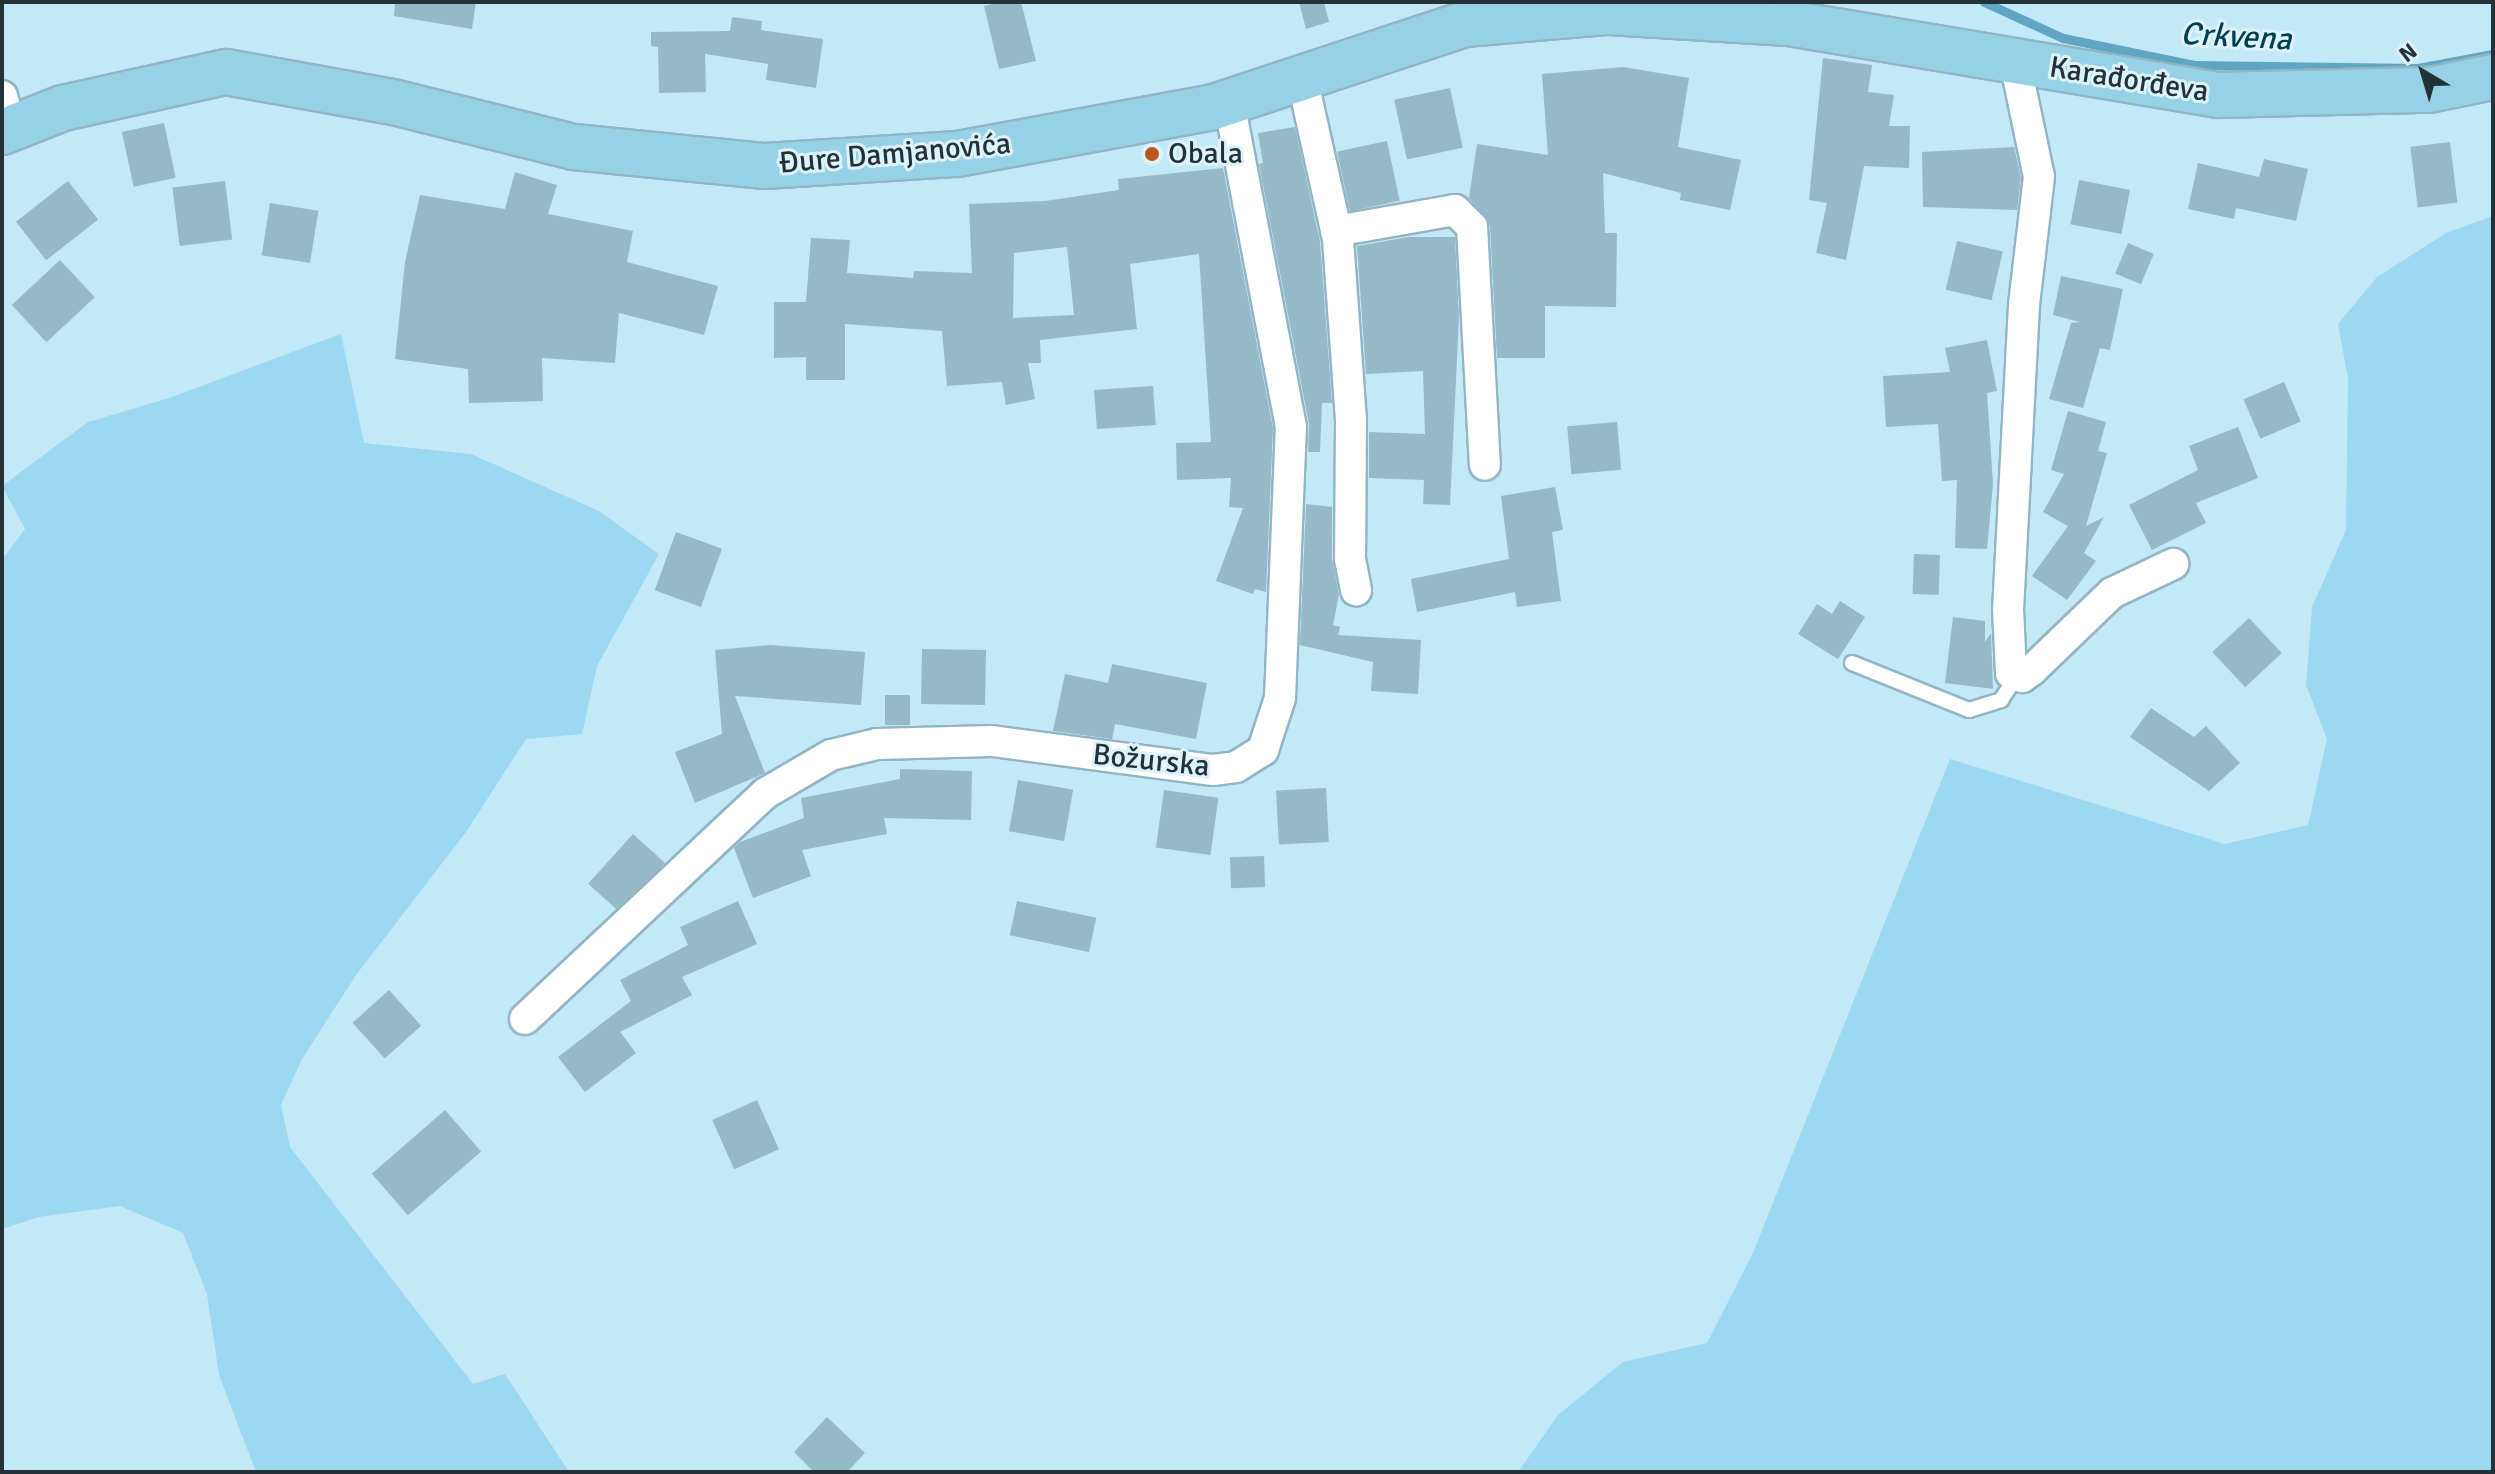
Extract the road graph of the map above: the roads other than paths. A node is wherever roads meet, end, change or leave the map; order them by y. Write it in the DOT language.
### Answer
graph roads {
  1 [pos="1789,12"];
  2 [pos="2015,62"];
  3 [pos="2493,77"];
  4 [pos="1302,78"];
  5 [pos="1229,102"];
  6 [pos="5,118"];
  7 [pos="1336,231"];
  8 [pos="1485,465"];
  9 [pos="2173,564"];
  10 [pos="1356,590"];
  11 [pos="1852,663"];
  12 [pos="2016,677"];
  13 [pos="525,1019"];
  1 -- 2 [label="main road, Karađorđeva"];
  1 -- 4 [label="main road, Đure Damjanovića"];
  2 -- 3 [label="main road, Karađorđeva"];
  2 -- 12 [label="street"];
  4 -- 5 [label="main road, Đure Damjanovića"];
  4 -- 7 [label="street"];
  5 -- 6 [label="main road, Đure Damjanovića"];
  5 -- 13 [label="street, Božurska"];
  7 -- 8 [label="street"];
  7 -- 10 [label="street"];
  9 -- 12 [label="street"];
  11 -- 12 [label="lane"];
}
